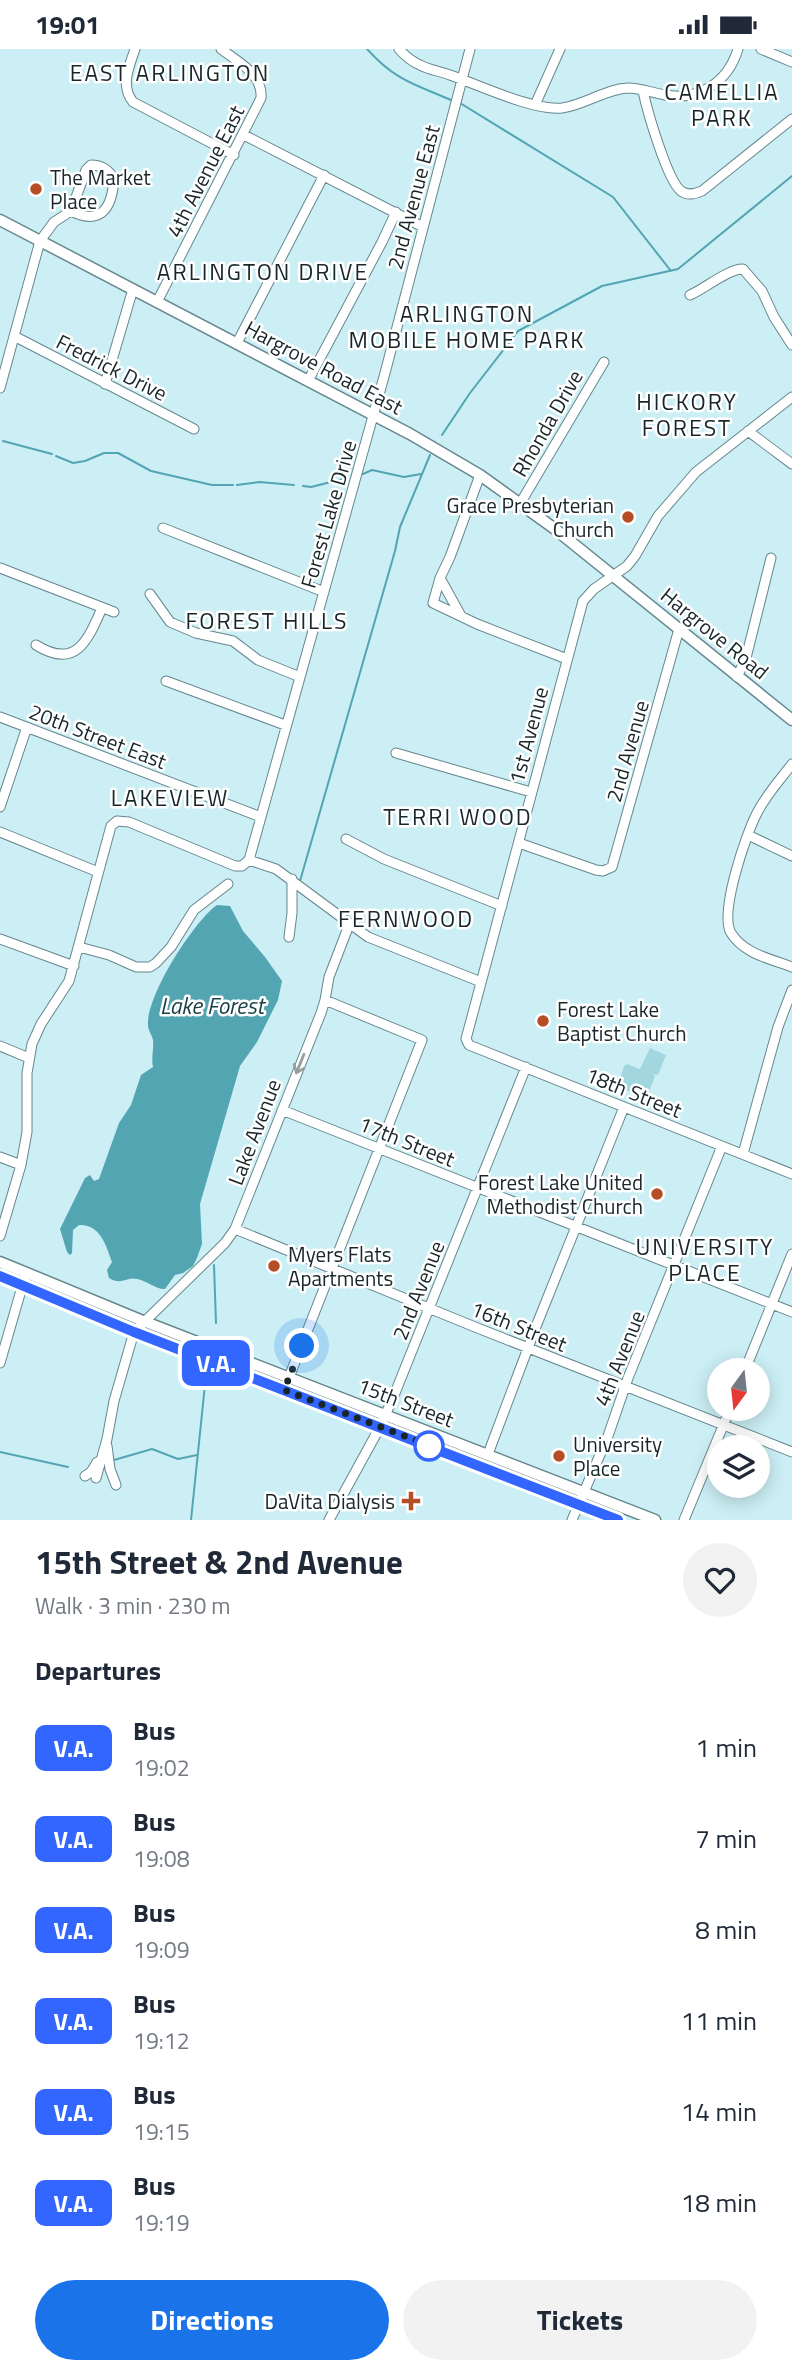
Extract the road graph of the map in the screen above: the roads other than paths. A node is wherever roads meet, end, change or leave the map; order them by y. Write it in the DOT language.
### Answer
graph roads {
  1 [pos="135,49"];
  2 [pos="221,49"];
  3 [pos="398,49"];
  4 [pos="470,49"];
  5 [pos="560,49"];
  6 [pos="738,49"];
  7 [pos="761,49"];
  8 [pos="792,62"];
  9 [pos="462,79"];
  10 [pos="643,90"];
  11 [pos="536,105"];
  12 [pos="792,118"];
  13 [pos="244,135"];
  14 [pos="234,155"];
  15 [pos="324,175"];
  16 [pos="71,211"];
  17 [pos="396,212"];
  18 [pos="0,220"];
  19 [pos="423,227"];
  20 [pos="40,241"];
  21 [pos="133,289"];
  22 [pos="690,295"];
  23 [pos="157,302"];
  24 [pos="14,336"];
  25 [pos="237,344"];
  26 [pos="792,345"];
  27 [pos="390,354"];
  28 [pos="604,362"];
  29 [pos="308,381"];
  30 [pos="105,384"];
  31 [pos="0,388"];
  32 [pos="792,397"];
  33 [pos="373,415"];
  34 [pos="194,429"];
  35 [pos="748,431"];
  36 [pos="792,464"];
  37 [pos="481,475"];
  38 [pos="521,502"];
  39 [pos="163,528"];
  40 [pos="771,558"];
  41 [pos="0,568"];
  42 [pos="613,575"];
  43 [pos="440,578"];
  44 [pos="324,592"];
  45 [pos="150,594"];
  46 [pos="102,608"];
  47 [pos="114,611"];
  48 [pos="461,616"];
  49 [pos="679,629"];
  50 [pos="36,645"];
  51 [pos="567,659"];
  52 [pos="300,677"];
  53 [pos="737,677"];
  54 [pos="166,681"];
  55 [pos="0,717"];
  56 [pos="792,720"];
  57 [pos="285,726"];
  58 [pos="27,727"];
  59 [pos="396,753"];
  60 [pos="792,764"];
  61 [pos="531,792"];
  62 [pos="0,807"];
  63 [pos="261,817"];
  64 [pos="0,832"];
  65 [pos="748,835"];
  66 [pos="346,839"];
  67 [pos="519,843"];
  68 [pos="792,856"];
  69 [pos="249,860"];
  70 [pos="98,871"];
  71 [pos="292,879"];
  72 [pos="228,884"];
  73 [pos="502,906"];
  74 [pos="349,925"];
  75 [pos="289,937"];
  76 [pos="0,939"];
  77 [pos="79,947"];
  78 [pos="74,966"];
  79 [pos="792,967"];
  80 [pos="481,982"];
  81 [pos="792,990"];
  82 [pos="326,1000"];
  83 [pos="466,1039"];
  84 [pos="0,1047"];
  85 [pos="29,1058"];
  86 [pos="526,1067"];
  87 [pos="624,1107"];
  88 [pos="282,1109"];
  89 [pos="722,1146"];
  90 [pos="381,1150"];
  91 [pos="743,1154"];
  92 [pos="0,1157"];
  93 [pos="21,1165"];
  94 [pos="792,1174"];
  95 [pos="478,1188"];
  96 [pos="577,1227"];
  97 [pos="235,1229"];
  98 [pos="0,1236"];
  99 [pos="792,1254"];
  100 [pos="0,1262"];
  101 [pos="675,1267"];
  102 [pos="332,1269"];
  103 [pos="26,1273"];
  104 [pos="0,1276"];
  105 [pos="22,1286"];
  106 [pos="771,1305"];
  107 [pos="429,1308"];
  108 [pos="792,1312"];
  109 [pos="143,1321"];
  110 [pos="134,1332"];
  111 [pos="528,1348"];
  112 [pos="750,1358"];
  113 [pos="0,1363"];
  114 [pos="289,1377"];
  115 [pos="625,1387"];
  116 [pos="284,1390"];
  117 [pos="386,1415"];
  118 [pos="725,1421"];
  119 [pos="723,1426"];
  120 [pos="380,1427"];
  121 [pos="107,1439"];
  122 [pos="792,1453"];
  123 [pos="488,1454"];
  124 [pos="101,1455"];
  125 [pos="85,1476"];
  126 [pos="96,1478"];
  127 [pos="116,1485"];
  128 [pos="584,1493"];
  129 [pos="579,1505"];
  130 [pos="329,1520"];
  131 [pos="572,1520"];
  132 [pos="618,1520"];
  133 [pos="655,1520"];
  134 [pos="684,1520"];
  1 -- 14 [label="street"];
  2 -- 13 [label="street, 4th Avenue East"];
  3 -- 9 [label="street"];
  4 -- 9 [label="street, 2nd Avenue East"];
  5 -- 11 [label="street"];
  6 -- 10 [label="street"];
  7 -- 8 [label="street"];
  9 -- 11 [label="street"];
  9 -- 19 [label="street, 2nd Avenue East"];
  10 -- 11 [label="street"];
  10 -- 12 [label="street"];
  13 -- 14 [label="street, 4th Avenue East"];
  13 -- 15 [label="street"];
  14 -- 23 [label="street, 4th Avenue East"];
  15 -- 17 [label="street"];
  15 -- 25 [label="street"];
  16 -- 16 [label="street"];
  16 -- 20 [label="street"];
  17 -- 19 [label="street"];
  17 -- 29 [label="street"];
  18 -- 20 [label="main road, Hargrove Road East"];
  19 -- 27 [label="street, 2nd Avenue East"];
  20 -- 21 [label="main road, Hargrove Road East"];
  20 -- 24 [label="street"];
  21 -- 23 [label="main road, Hargrove Road East"];
  21 -- 30 [label="street"];
  22 -- 26 [label="street"];
  23 -- 25 [label="main road, Hargrove Road East"];
  24 -- 30 [label="street, Fredrick Drive"];
  24 -- 31 [label="street"];
  25 -- 29 [label="main road, Hargrove Road East"];
  27 -- 33 [label="street, Forest Lake Drive"];
  28 -- 38 [label="street, Rhonda Drive"];
  29 -- 33 [label="main road, Hargrove Road East"];
  30 -- 34 [label="street, Fredrick Drive"];
  32 -- 35 [label="street, 1st Avenue"];
  33 -- 37 [label="main road, Hargrove Road East"];
  33 -- 44 [label="street, Forest Lake Drive"];
  35 -- 36 [label="street"];
  35 -- 42 [label="street, 1st Avenue"];
  37 -- 38 [label="main road, Hargrove Road East"];
  37 -- 43 [label="street"];
  38 -- 42 [label="main road, Hargrove Road East"];
  39 -- 44 [label="street"];
  40 -- 53 [label="street"];
  41 -- 46 [label="street"];
  42 -- 49 [label="main road, Hargrove Road"];
  42 -- 51 [label="street, 1st Avenue"];
  43 -- 48 [label="street"];
  43 -- 48 [label="street"];
  44 -- 52 [label="street, Forest Lake Drive"];
  45 -- 52 [label="street"];
  46 -- 47 [label="street"];
  46 -- 50 [label="street"];
  48 -- 51 [label="street"];
  49 -- 53 [label="main road, Hargrove Road"];
  49 -- 67 [label="street, 2nd Avenue"];
  51 -- 61 [label="street, 1st Avenue"];
  52 -- 57 [label="street, Forest Lake Drive"];
  53 -- 56 [label="main road, Hargrove Road"];
  54 -- 57 [label="street"];
  55 -- 58 [label="street, 20th Street East"];
  57 -- 63 [label="street, Forest Lake Drive"];
  58 -- 62 [label="street"];
  58 -- 63 [label="street, 20th Street East"];
  59 -- 61 [label="street"];
  60 -- 65 [label="street"];
  61 -- 67 [label="street, 1st Avenue"];
  63 -- 69 [label="street, Forest Lake Drive"];
  64 -- 70 [label="street"];
  65 -- 68 [label="street"];
  65 -- 79 [label="street"];
  66 -- 73 [label="street"];
  67 -- 73 [label="street, 1st Avenue"];
  69 -- 70 [label="street"];
  69 -- 71 [label="street"];
  70 -- 77 [label="street"];
  71 -- 74 [label="street"];
  71 -- 75 [label="street"];
  72 -- 77 [label="street"];
  73 -- 80 [label="street, 1st Avenue"];
  74 -- 80 [label="street"];
  74 -- 82 [label="street, Lake Avenue"];
  76 -- 78 [label="street"];
  77 -- 78 [label="street"];
  78 -- 85 [label="street"];
  80 -- 83 [label="street, 1st Avenue"];
  81 -- 91 [label="street"];
  82 -- 88 [label="street, Lake Avenue, one-way"];
  82 -- 90 [label="street"];
  83 -- 86 [label="street, 18th Street"];
  84 -- 85 [label="street"];
  85 -- 93 [label="street"];
  86 -- 87 [label="street, 18th Street"];
  86 -- 95 [label="street, 2nd Avenue"];
  87 -- 89 [label="street, 18th Street"];
  87 -- 96 [label="street"];
  88 -- 90 [label="street, 17th Street"];
  88 -- 97 [label="street, Lake Avenue"];
  89 -- 91 [label="street, 18th Street"];
  89 -- 101 [label="street, 4th Avenue"];
  90 -- 95 [label="street, 17th Street"];
  90 -- 102 [label="street"];
  91 -- 94 [label="street, 18th Street"];
  92 -- 93 [label="street"];
  93 -- 98 [label="street"];
  95 -- 96 [label="street, 17th Street"];
  95 -- 107 [label="street, 2nd Avenue"];
  96 -- 101 [label="street, 17th Street"];
  96 -- 111 [label="street"];
  97 -- 102 [label="street, 16th Street"];
  97 -- 109 [label="street, Lake Avenue"];
  99 -- 106 [label="street"];
  100 -- 103 [label="main road, 15th Street"];
  101 -- 106 [label="street, 17th Street"];
  101 -- 115 [label="street, 4th Avenue"];
  102 -- 107 [label="street, 16th Street"];
  102 -- 114 [label="street"];
  103 -- 105 [label="street"];
  103 -- 109 [label="main road, 15th Street"];
  104 -- 105 [label="main road, 15th Street"];
  105 -- 110 [label="main road, 15th Street"];
  105 -- 113 [label="street"];
  106 -- 108 [label="street, 17th Street"];
  106 -- 112 [label="street"];
  107 -- 111 [label="street, 16th Street"];
  107 -- 117 [label="street, 2nd Avenue"];
  109 -- 110 [label="street, Lake Avenue"];
  109 -- 114 [label="main road, 15th Street"];
  110 -- 116 [label="main road, 15th Street"];
  110 -- 121 [label="street"];
  111 -- 115 [label="street, 16th Street"];
  111 -- 123 [label="street"];
  114 -- 116 [label="street"];
  114 -- 117 [label="main road, 15th Street"];
  115 -- 119 [label="street, 16th Street"];
  115 -- 128 [label="street, 4th Avenue"];
  116 -- 120 [label="main road, 15th Street"];
  117 -- 120 [label="street, 2nd Avenue"];
  117 -- 123 [label="main road, 15th Street"];
  118 -- 119 [label="street"];
  119 -- 122 [label="street, 16th Street"];
  119 -- 134 [label="street"];
  120 -- 129 [label="main road, 15th Street"];
  120 -- 130 [label="street, 2nd Avenue"];
  121 -- 124 [label="street"];
  121 -- 127 [label="street"];
  123 -- 128 [label="main road, 15th Street"];
  124 -- 125 [label="street"];
  124 -- 126 [label="street"];
  128 -- 129 [label="street, 4th Avenue"];
  128 -- 133 [label="main road, 15th Street"];
  129 -- 131 [label="street, 4th Avenue"];
  129 -- 132 [label="main road, 15th Street"];
}
